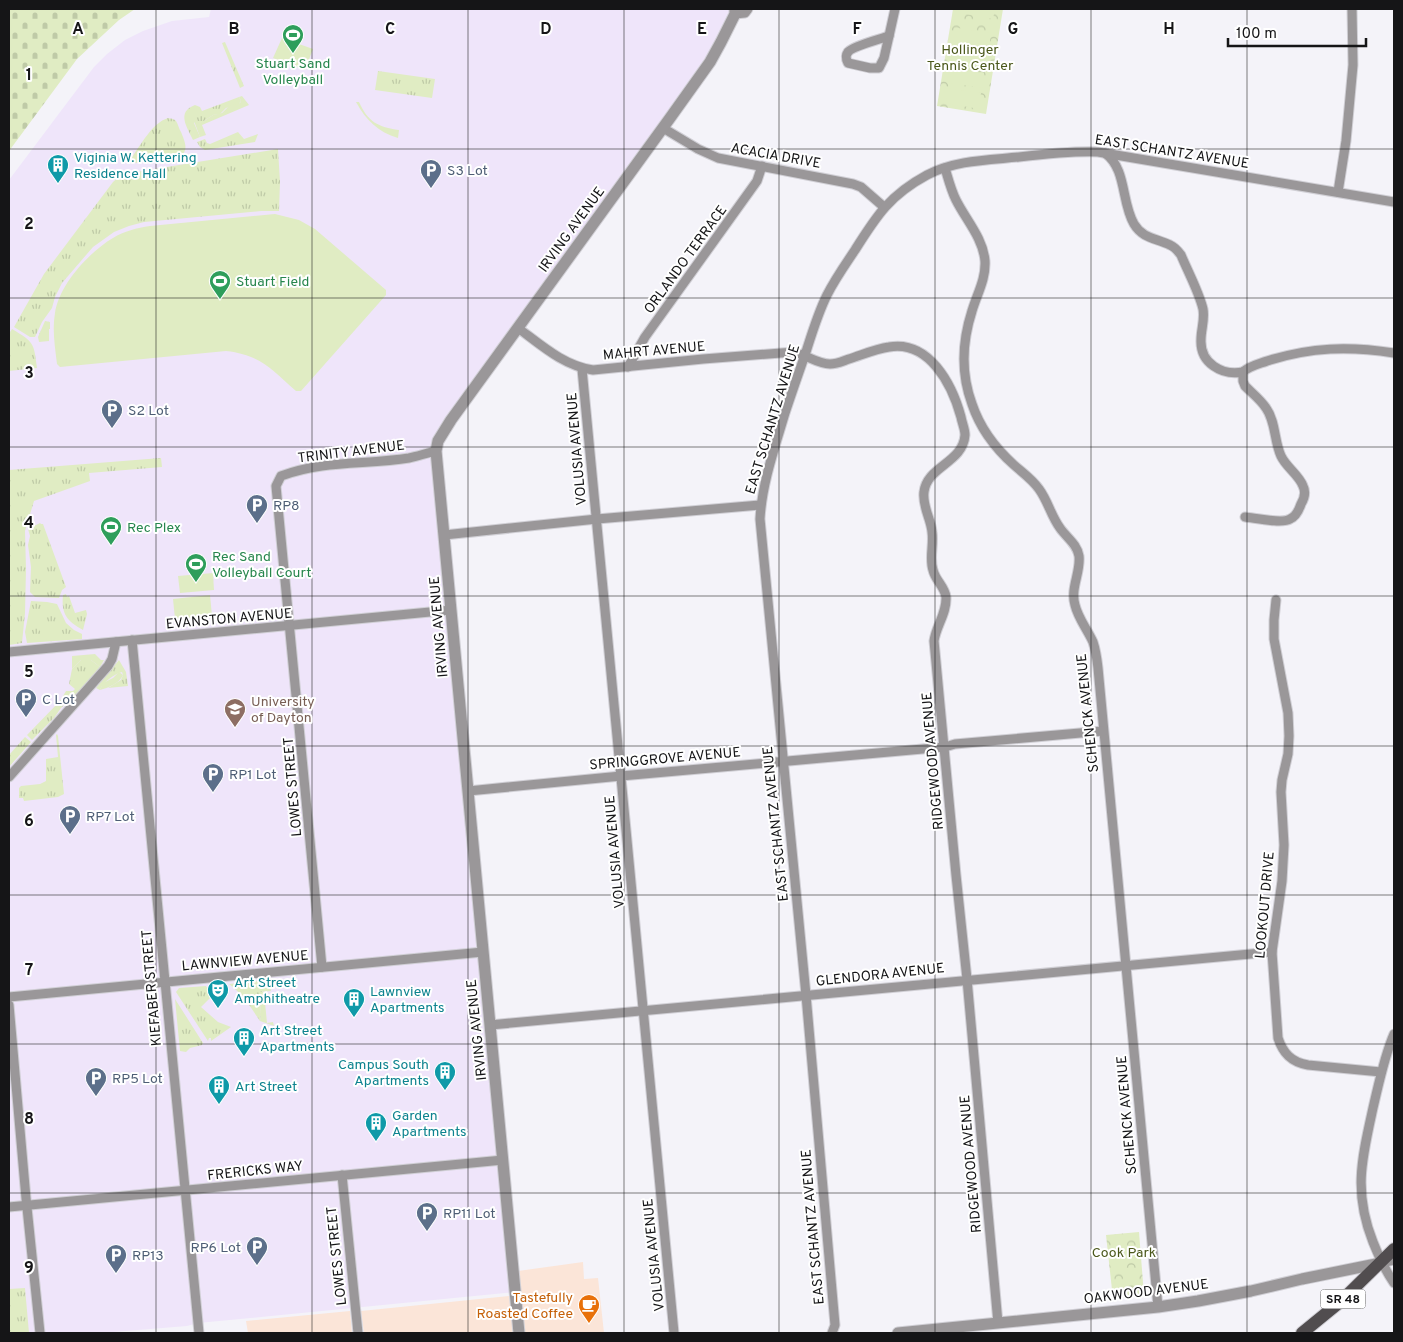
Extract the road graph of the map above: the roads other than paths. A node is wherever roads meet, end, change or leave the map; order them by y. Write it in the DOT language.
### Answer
graph roads {
  1 [pos="748,9"];
  2 [pos="895,9"];
  3 [pos="1352,9"];
  4 [pos="735,11"];
  5 [pos="889,36"];
  6 [pos="664,128"];
  7 [pos="1105,152"];
  8 [pos="762,166"];
  9 [pos="945,168"];
  10 [pos="1338,192"];
  11 [pos="1394,202"];
  12 [pos="884,207"];
  13 [pos="518,328"];
  14 [pos="1394,353"];
  15 [pos="804,355"];
  16 [pos="628,367"];
  17 [pos="582,368"];
  18 [pos="1243,372"];
  19 [pos="978,420"];
  20 [pos="965,436"];
  21 [pos="436,451"];
  22 [pos="276,486"];
  23 [pos="760,505"];
  24 [pos="1245,517"];
  25 [pos="597,519"];
  26 [pos="444,535"];
  27 [pos="1276,600"];
  28 [pos="451,610"];
  29 [pos="290,626"];
  30 [pos="132,640"];
  31 [pos="116,642"];
  32 [pos="9,652"];
  33 [pos="1103,731"];
  34 [pos="945,747"];
  35 [pos="783,761"];
  36 [pos="11,775"];
  37 [pos="621,776"];
  38 [pos="468,791"];
  39 [pos="483,952"];
  40 [pos="1272,952"];
  41 [pos="1126,965"];
  42 [pos="322,967"];
  43 [pos="967,979"];
  44 [pos="165,981"];
  45 [pos="806,995"];
  46 [pos="9,997"];
  47 [pos="9,1005"];
  48 [pos="643,1011"];
  49 [pos="490,1025"];
  50 [pos="1394,1034"];
  51 [pos="1382,1072"];
  52 [pos="503,1160"];
  53 [pos="342,1175"];
  54 [pos="184,1190"];
  55 [pos="27,1205"];
  56 [pos="9,1207"];
  57 [pos="1394,1249"];
  58 [pos="1394,1260"];
  59 [pos="1381,1263"];
  60 [pos="1394,1283"];
  61 [pos="1158,1307"];
  62 [pos="998,1323"];
  63 [pos="40,1333"];
  64 [pos="199,1333"];
  65 [pos="358,1333"];
  66 [pos="519,1333"];
  67 [pos="674,1333"];
  68 [pos="832,1333"];
  69 [pos="898,1333"];
  70 [pos="1302,1333"];
  1 -- 4 [label="street"];
  2 -- 5 [label="street"];
  3 -- 10 [label="street"];
  4 -- 6 [label="street, IRVING AVENUE"];
  5 -- 5 [label="street"];
  6 -- 8 [label="street, ACACIA DRIVE"];
  6 -- 13 [label="street, IRVING AVENUE"];
  7 -- 9 [label="street, EAST SCHANTZ AVENUE"];
  7 -- 10 [label="street, EAST SCHANTZ AVENUE"];
  7 -- 18 [label="street"];
  8 -- 12 [label="street, ACACIA DRIVE"];
  8 -- 16 [label="street, ORLANDO TERRACE"];
  9 -- 12 [label="street, EAST SCHANTZ AVENUE"];
  9 -- 19 [label="street, SCHENCK AVENUE"];
  10 -- 11 [label="street, EAST SCHANTZ AVENUE"];
  12 -- 15 [label="street, EAST SCHANTZ AVENUE"];
  13 -- 17 [label="street, MAHRT AVENUE"];
  13 -- 21 [label="street, IRVING AVENUE"];
  14 -- 18 [label="street"];
  15 -- 16 [label="street, MAHRT AVENUE"];
  15 -- 20 [label="street"];
  15 -- 23 [label="street, EAST SCHANTZ AVENUE"];
  16 -- 17 [label="street, MAHRT AVENUE"];
  17 -- 25 [label="street, VOLUSIA AVENUE"];
  18 -- 24 [label="street"];
  19 -- 20 [label="street, RIDGEWOOD AVENUE"];
  19 -- 33 [label="street, SCHENCK AVENUE"];
  20 -- 34 [label="street, RIDGEWOOD AVENUE"];
  21 -- 22 [label="street, TRINITY AVENUE"];
  21 -- 26 [label="street, IRVING AVENUE"];
  22 -- 29 [label="street, LOWES STREET"];
  23 -- 25 [label="street"];
  23 -- 35 [label="street, EAST SCHANTZ AVENUE"];
  25 -- 26 [label="street"];
  25 -- 37 [label="street, VOLUSIA AVENUE"];
  26 -- 28 [label="street, IRVING AVENUE"];
  27 -- 40 [label="street, LOOKOUT DRIVE"];
  28 -- 29 [label="street, EVANSTON AVENUE"];
  28 -- 38 [label="street, IRVING AVENUE"];
  29 -- 30 [label="street, EVANSTON AVENUE"];
  29 -- 42 [label="street, LOWES STREET"];
  30 -- 31 [label="street, EVANSTON AVENUE"];
  30 -- 44 [label="street, KIEFABER STREET"];
  31 -- 32 [label="street, EVANSTON AVENUE"];
  31 -- 36 [label="street"];
  33 -- 34 [label="street, SPRINGGROVE AVENUE"];
  33 -- 41 [label="street, SCHENCK AVENUE"];
  34 -- 35 [label="street, SPRINGGROVE AVENUE"];
  34 -- 43 [label="street, RIDGEWOOD AVENUE"];
  35 -- 37 [label="street, SPRINGGROVE AVENUE"];
  35 -- 45 [label="street, EAST SCHANTZ AVENUE"];
  37 -- 38 [label="street, SPRINGGROVE AVENUE"];
  37 -- 48 [label="street, VOLUSIA AVENUE"];
  38 -- 39 [label="street, IRVING AVENUE"];
  39 -- 42 [label="street, LAWNVIEW AVENUE"];
  39 -- 49 [label="street, IRVING AVENUE"];
  40 -- 41 [label="street, GLENDORA AVENUE"];
  40 -- 51 [label="street, LOOKOUT DRIVE"];
  41 -- 43 [label="street, GLENDORA AVENUE"];
  41 -- 61 [label="street, SCHENCK AVENUE"];
  42 -- 44 [label="street, LAWNVIEW AVENUE"];
  43 -- 45 [label="street, GLENDORA AVENUE"];
  43 -- 62 [label="street, RIDGEWOOD AVENUE"];
  44 -- 46 [label="street, LAWNVIEW AVENUE"];
  44 -- 54 [label="street, KIEFABER STREET"];
  45 -- 48 [label="street, GLENDORA AVENUE"];
  45 -- 68 [label="street, EAST SCHANTZ AVENUE"];
  47 -- 55 [label="street"];
  48 -- 49 [label="street, GLENDORA AVENUE"];
  48 -- 67 [label="street, VOLUSIA AVENUE"];
  49 -- 52 [label="street, IRVING AVENUE"];
  50 -- 51 [label="street"];
  51 -- 59 [label="street"];
  52 -- 53 [label="street, FRERICKS WAY"];
  52 -- 66 [label="street, IRVING AVENUE"];
  53 -- 54 [label="street, FRERICKS WAY"];
  53 -- 65 [label="street, LOWES STREET"];
  54 -- 55 [label="street, FRERICKS WAY"];
  54 -- 64 [label="street, KIEFABER STREET"];
  55 -- 56 [label="street, FRERICKS WAY"];
  55 -- 63 [label="street"];
  57 -- 59 [label="main road, SR 48"];
  58 -- 59 [label="street, OAKWOOD AVENUE"];
  59 -- 60 [label="street"];
  59 -- 61 [label="street, OAKWOOD AVENUE"];
  59 -- 70 [label="main road, SR 48"];
  61 -- 62 [label="street, OAKWOOD AVENUE"];
  62 -- 69 [label="street, OAKWOOD AVENUE"];
}
